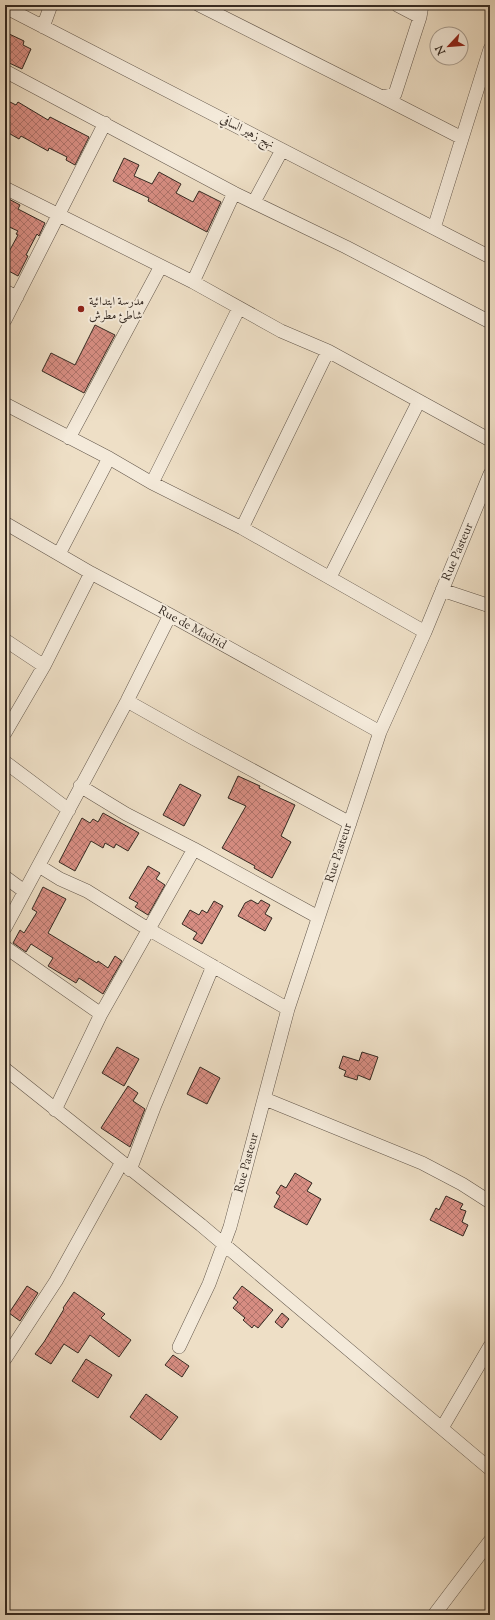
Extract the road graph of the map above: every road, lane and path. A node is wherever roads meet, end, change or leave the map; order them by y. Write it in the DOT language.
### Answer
graph roads {
  1 [pos="51,5"];
  2 [pos="199,5"];
  3 [pos="397,5"];
  4 [pos="5,7"];
  5 [pos="421,11"];
  6 [pos="42,27"];
  7 [pos="490,49"];
  8 [pos="5,71"];
  9 [pos="382,97"];
  10 [pos="105,123"];
  11 [pos="462,138"];
  12 [pos="282,150"];
  13 [pos="5,188"];
  14 [pos="234,193"];
  15 [pos="254,202"];
  16 [pos="58,215"];
  17 [pos="434,228"];
  18 [pos="490,257"];
  19 [pos="161,266"];
  20 [pos="193,282"];
  21 [pos="5,291"];
  22 [pos="17,297"];
  23 [pos="239,308"];
  24 [pos="5,320"];
  25 [pos="490,322"];
  26 [pos="328,350"];
  27 [pos="419,401"];
  28 [pos="5,404"];
  29 [pos="69,438"];
  30 [pos="490,440"];
  31 [pos="109,458"];
  32 [pos="490,474"];
  33 [pos="152,482"];
  34 [pos="5,523"];
  35 [pos="242,528"];
  36 [pos="59,554"];
  37 [pos="91,573"];
  38 [pos="330,577"];
  39 [pos="442,590"];
  40 [pos="490,606"];
  41 [pos="170,615"];
  42 [pos="424,632"];
  43 [pos="5,640"];
  44 [pos="44,666"];
  45 [pos="127,701"];
  46 [pos="380,732"];
  47 [pos="5,733"];
  48 [pos="5,762"];
  49 [pos="80,786"];
  50 [pos="68,810"];
  51 [pos="350,823"];
  52 [pos="194,849"];
  53 [pos="39,866"];
  54 [pos="5,877"];
  55 [pos="24,891"];
  56 [pos="318,917"];
  57 [pos="5,928"];
  58 [pos="148,929"];
  59 [pos="5,947"];
  60 [pos="213,966"];
  61 [pos="288,1009"];
  62 [pos="102,1014"];
  63 [pos="5,1069"];
  64 [pos="265,1099"];
  65 [pos="55,1110"];
  66 [pos="126,1166"];
  67 [pos="490,1202"];
  68 [pos="224,1244"];
  69 [pos="490,1346"];
  70 [pos="179,1347"];
  71 [pos="5,1359"];
  72 [pos="442,1428"];
  73 [pos="490,1469"];
  74 [pos="490,1541"];
  75 [pos="434,1615"];
  1 -- 6 [label="street"];
  2 -- 9 [label="street"];
  3 -- 5 [label="street"];
  4 -- 6 [label="street, نهج زهير السافي"];
  5 -- 9 [label="street"];
  6 -- 12 [label="street, نهج زهير السافي"];
  7 -- 11 [label="street"];
  8 -- 10 [label="street"];
  9 -- 11 [label="street"];
  10 -- 14 [label="street"];
  10 -- 16 [label="street"];
  11 -- 17 [label="street"];
  12 -- 15 [label="street"];
  12 -- 17 [label="street, نهج زهير السافي"];
  13 -- 16 [label="street"];
  14 -- 15 [label="street"];
  14 -- 20 [label="street"];
  15 -- 25 [label="street"];
  16 -- 19 [label="street"];
  16 -- 22 [label="street"];
  17 -- 18 [label="street, نهج زهير السافي"];
  19 -- 20 [label="street"];
  19 -- 29 [label="street"];
  20 -- 23 [label="street"];
  21 -- 22 [label="street"];
  22 -- 24 [label="street"];
  23 -- 26 [label="street"];
  23 -- 33 [label="street"];
  26 -- 27 [label="street"];
  26 -- 35 [label="street"];
  27 -- 30 [label="street"];
  27 -- 38 [label="street"];
  28 -- 29 [label="street"];
  29 -- 31 [label="street"];
  31 -- 33 [label="street"];
  31 -- 36 [label="street"];
  32 -- 39 [label="street, Rue Pasteur"];
  33 -- 35 [label="street"];
  34 -- 36 [label="street, Rue de Madrid"];
  35 -- 38 [label="street"];
  36 -- 37 [label="street, Rue de Madrid"];
  37 -- 41 [label="street, Rue de Madrid"];
  37 -- 44 [label="street"];
  38 -- 42 [label="street"];
  39 -- 40 [label="street"];
  39 -- 42 [label="street, Rue Pasteur"];
  41 -- 45 [label="street"];
  41 -- 46 [label="street, Rue de Madrid"];
  42 -- 46 [label="street, Rue Pasteur"];
  43 -- 44 [label="street"];
  44 -- 47 [label="street"];
  45 -- 49 [label="street"];
  45 -- 51 [label="street"];
  46 -- 51 [label="street, Rue Pasteur"];
  48 -- 50 [label="street"];
  49 -- 50 [label="street"];
  49 -- 52 [label="street"];
  50 -- 53 [label="street"];
  51 -- 56 [label="street, Rue Pasteur"];
  52 -- 56 [label="street"];
  52 -- 58 [label="street"];
  53 -- 55 [label="street"];
  53 -- 58 [label="street"];
  54 -- 55 [label="street"];
  55 -- 57 [label="street"];
  56 -- 61 [label="street, Rue Pasteur"];
  58 -- 60 [label="street"];
  58 -- 62 [label="street"];
  59 -- 62 [label="street"];
  60 -- 61 [label="street"];
  60 -- 66 [label="street"];
  61 -- 64 [label="street, Rue Pasteur"];
  62 -- 65 [label="street"];
  63 -- 65 [label="street"];
  64 -- 67 [label="street"];
  64 -- 68 [label="street, Rue Pasteur"];
  65 -- 66 [label="street"];
  66 -- 68 [label="street"];
  66 -- 71 [label="street"];
  68 -- 70 [label="street, Rue Pasteur"];
  68 -- 72 [label="street"];
  69 -- 72 [label="street"];
  72 -- 73 [label="street"];
  74 -- 75 [label="street"];
}
